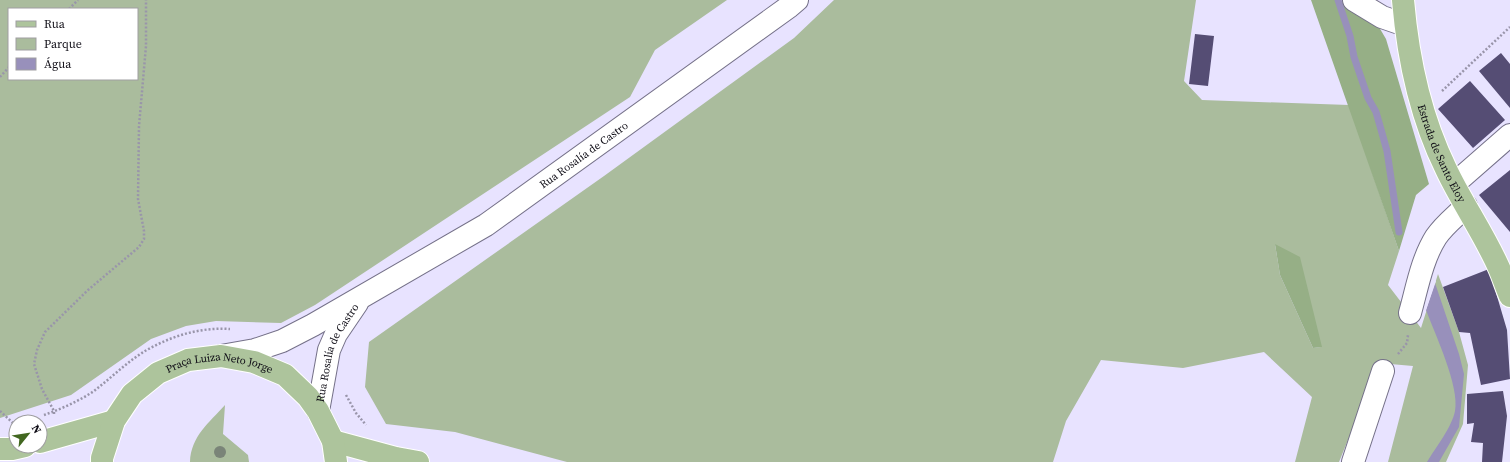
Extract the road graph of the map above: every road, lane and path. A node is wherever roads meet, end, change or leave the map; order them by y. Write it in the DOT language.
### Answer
graph roads {
  1 [pos="78,0"];
  2 [pos="146,0"];
  3 [pos="796,0"];
  4 [pos="1354,0"];
  5 [pos="1403,0"];
  6 [pos="70,8"];
  7 [pos="1405,25"];
  8 [pos="1510,27"];
  9 [pos="8,68"];
  10 [pos="0,77"];
  11 [pos="1423,110"];
  12 [pos="1510,135"];
  13 [pos="1454,184"];
  14 [pos="1466,206"];
  15 [pos="1510,296"];
  16 [pos="362,297"];
  17 [pos="1410,313"];
  18 [pos="221,356"];
  19 [pos="1383,371"];
  20 [pos="345,392"];
  21 [pos="0,411"];
  22 [pos="54,411"];
  23 [pos="318,411"];
  24 [pos="8,419"];
  25 [pos="114,421"];
  26 [pos="372,429"];
  27 [pos="48,440"];
  28 [pos="334,452"];
  29 [pos="102,462"];
  30 [pos="418,462"];
  31 [pos="1353,462"];
  1 -- 6 [label="path"];
  2 -- 22 [label="path"];
  3 -- 16 [label="street, Rua Rosalía de Castro"];
  4 -- 7 [label="street"];
  5 -- 7 [label="main road, Estrada de Santo Eloy"];
  7 -- 11 [label="main road, Estrada de Santo Eloy"];
  8 -- 11 [label="path"];
  9 -- 10 [label="path"];
  11 -- 13 [label="main road, Estrada de Santo Eloy"];
  12 -- 13 [label="street"];
  13 -- 14 [label="main road, Estrada de Santo Eloy"];
  14 -- 15 [label="main road, Estrada de Santo Eloy"];
  14 -- 17 [label="street"];
  16 -- 18 [label="street, Rua Rosalía de Castro"];
  16 -- 23 [label="street, Rua Rosalía de Castro"];
  17 -- 19 [label="path"];
  18 -- 23 [label="main road, Praça Luiza Neto Jorge"];
  18 -- 25 [label="main road, Praça Luiza Neto Jorge"];
  19 -- 31 [label="street"];
  20 -- 26 [label="path"];
  21 -- 24 [label="path"];
  23 -- 28 [label="main road, Praça Luiza Neto Jorge"];
  25 -- 27 [label="main road"];
  25 -- 29 [label="main road, Praça Luiza Neto Jorge"];
  28 -- 30 [label="main road"];
}
